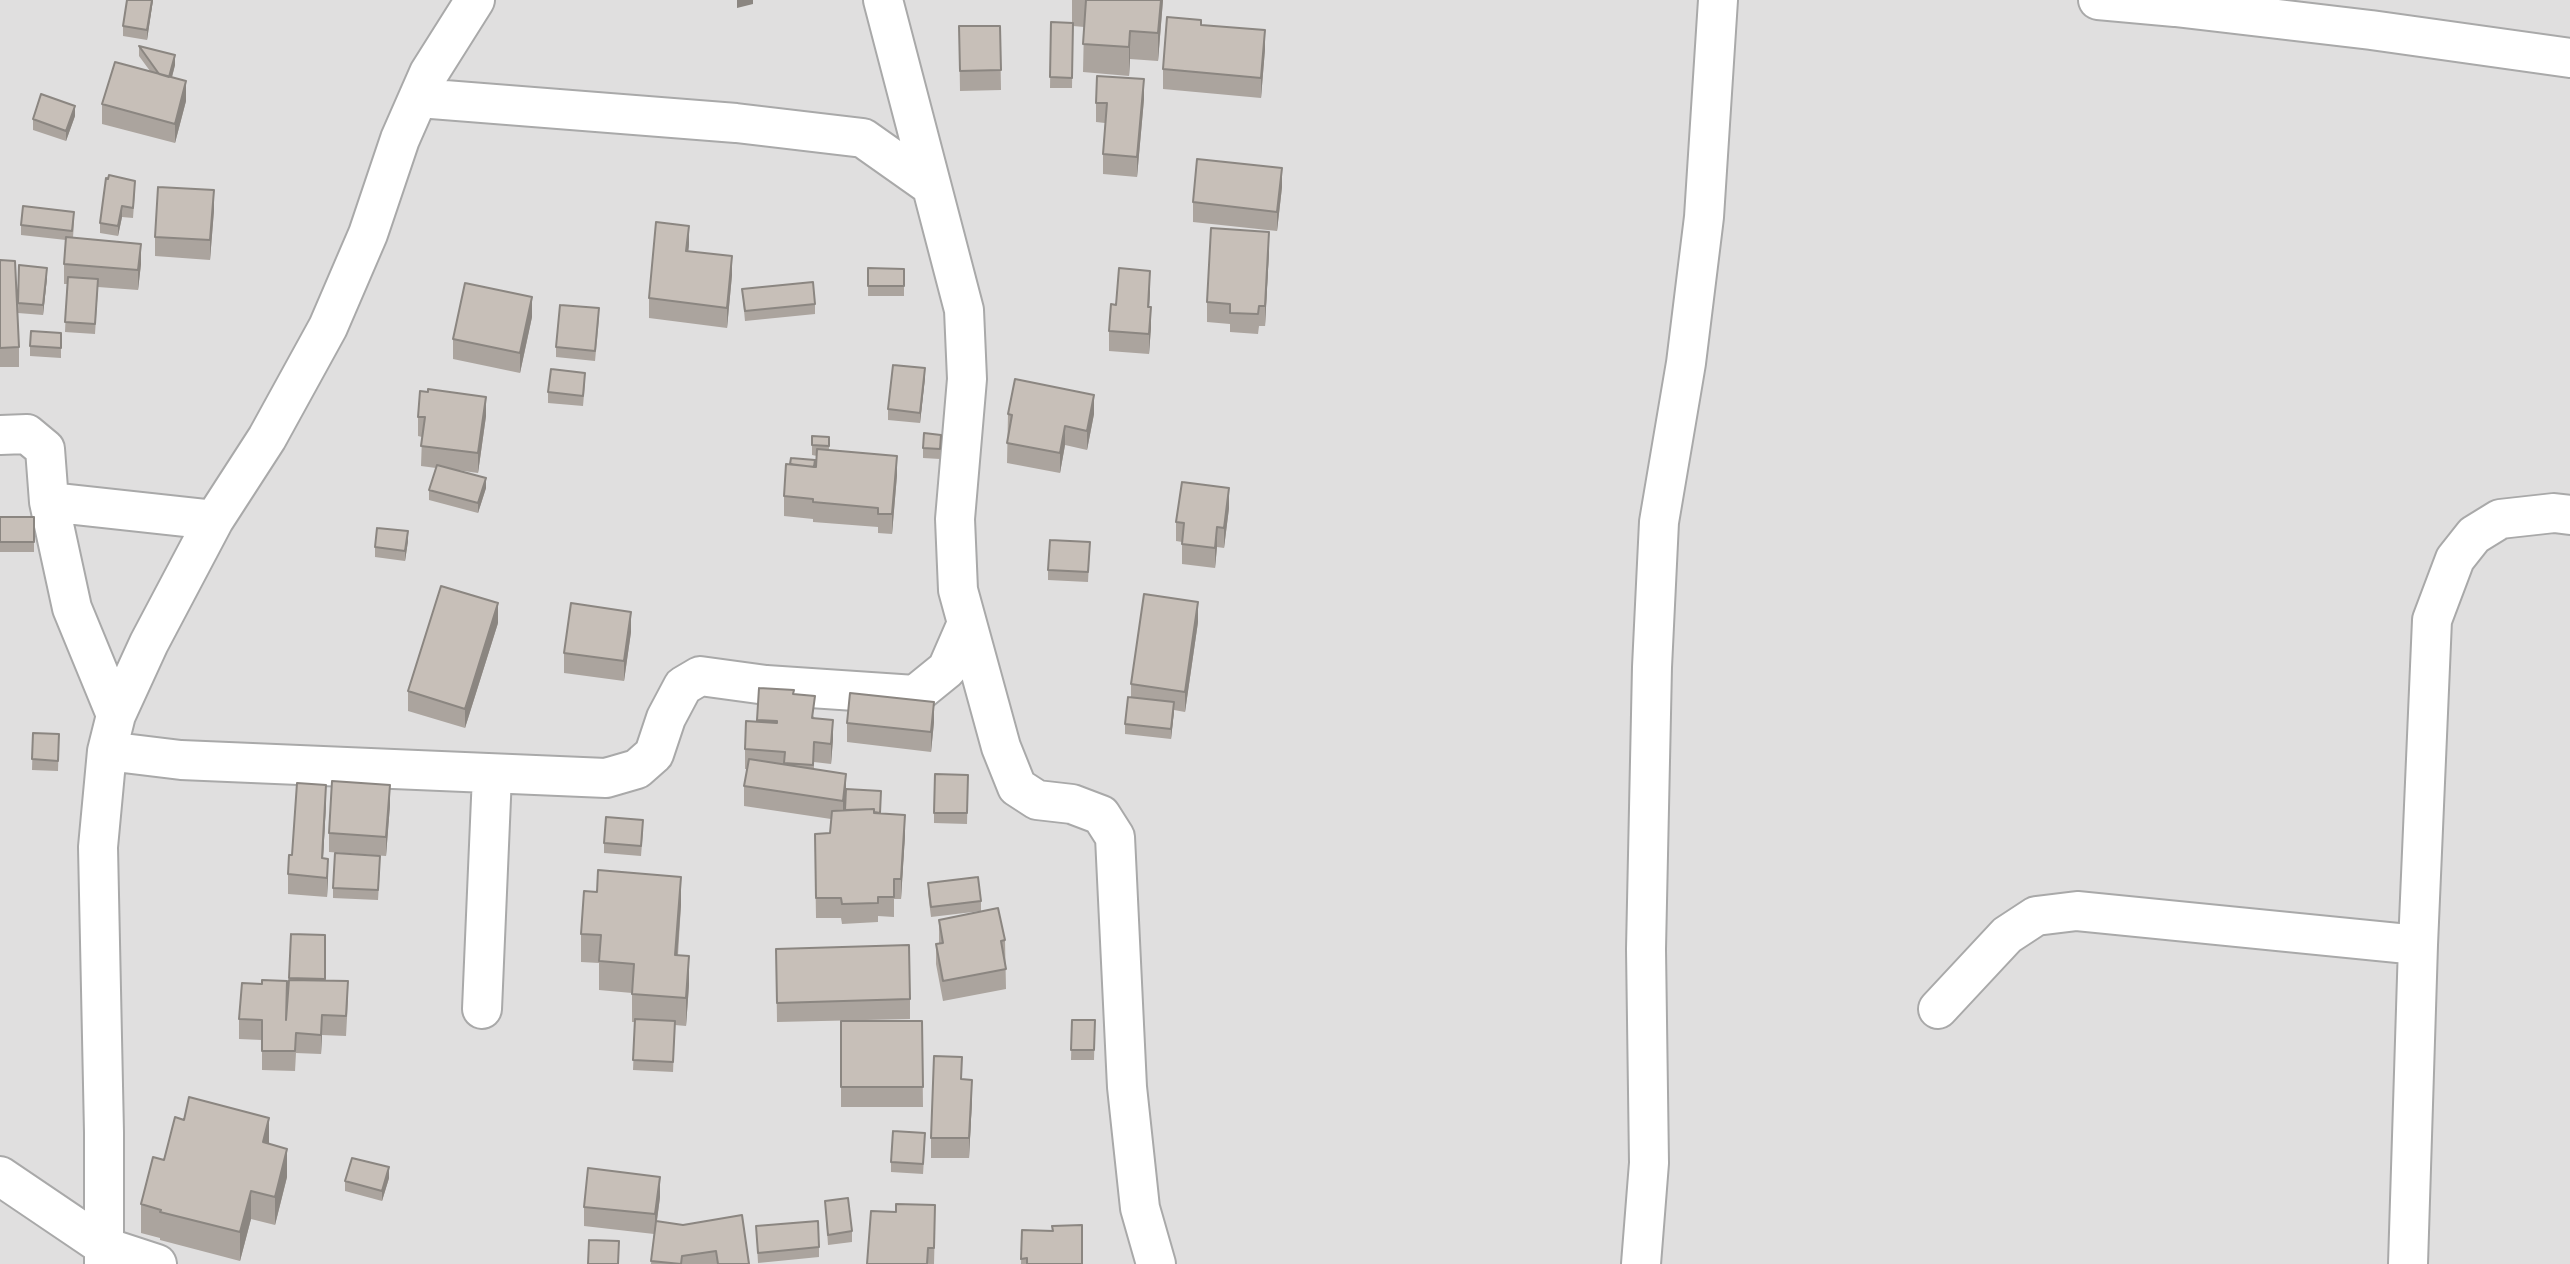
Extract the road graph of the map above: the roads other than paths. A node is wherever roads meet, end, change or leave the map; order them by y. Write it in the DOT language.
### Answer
graph roads {
  1 [pos="475,0"];
  2 [pos="883,0"];
  3 [pos="1718,0"];
  4 [pos="2098,0"];
  5 [pos="2176,3"];
  6 [pos="2570,58"];
  7 [pos="419,98"];
  8 [pos="932,186"];
  9 [pos="0,435"];
  10 [pos="48,502"];
  11 [pos="2570,515"];
  12 [pos="214,520"];
  13 [pos="967,623"];
  14 [pos="915,695"];
  15 [pos="988,701"];
  16 [pos="112,733"];
  17 [pos="492,775"];
  18 [pos="2418,945"];
  19 [pos="482,1009"];
  20 [pos="1938,1009"];
  21 [pos="0,1176"];
  22 [pos="104,1255"];
  23 [pos="158,1264"];
  24 [pos="1156,1264"];
  25 [pos="1641,1264"];
  26 [pos="2408,1264"];
  1 -- 7 [label="street"];
  2 -- 8 [label="street"];
  3 -- 25 [label="street"];
  4 -- 5 [label="street"];
  5 -- 6 [label="street"];
  7 -- 8 [label="street"];
  7 -- 12 [label="street"];
  8 -- 13 [label="street"];
  9 -- 10 [label="street"];
  10 -- 12 [label="street"];
  10 -- 16 [label="street"];
  11 -- 18 [label="street"];
  12 -- 16 [label="street"];
  13 -- 14 [label="street"];
  13 -- 15 [label="street"];
  14 -- 15 [label="street"];
  14 -- 17 [label="street"];
  15 -- 24 [label="street"];
  16 -- 17 [label="street"];
  16 -- 22 [label="street"];
  17 -- 19 [label="street"];
  18 -- 20 [label="street"];
  18 -- 26 [label="street"];
  21 -- 22 [label="street"];
  22 -- 23 [label="street"];
}
